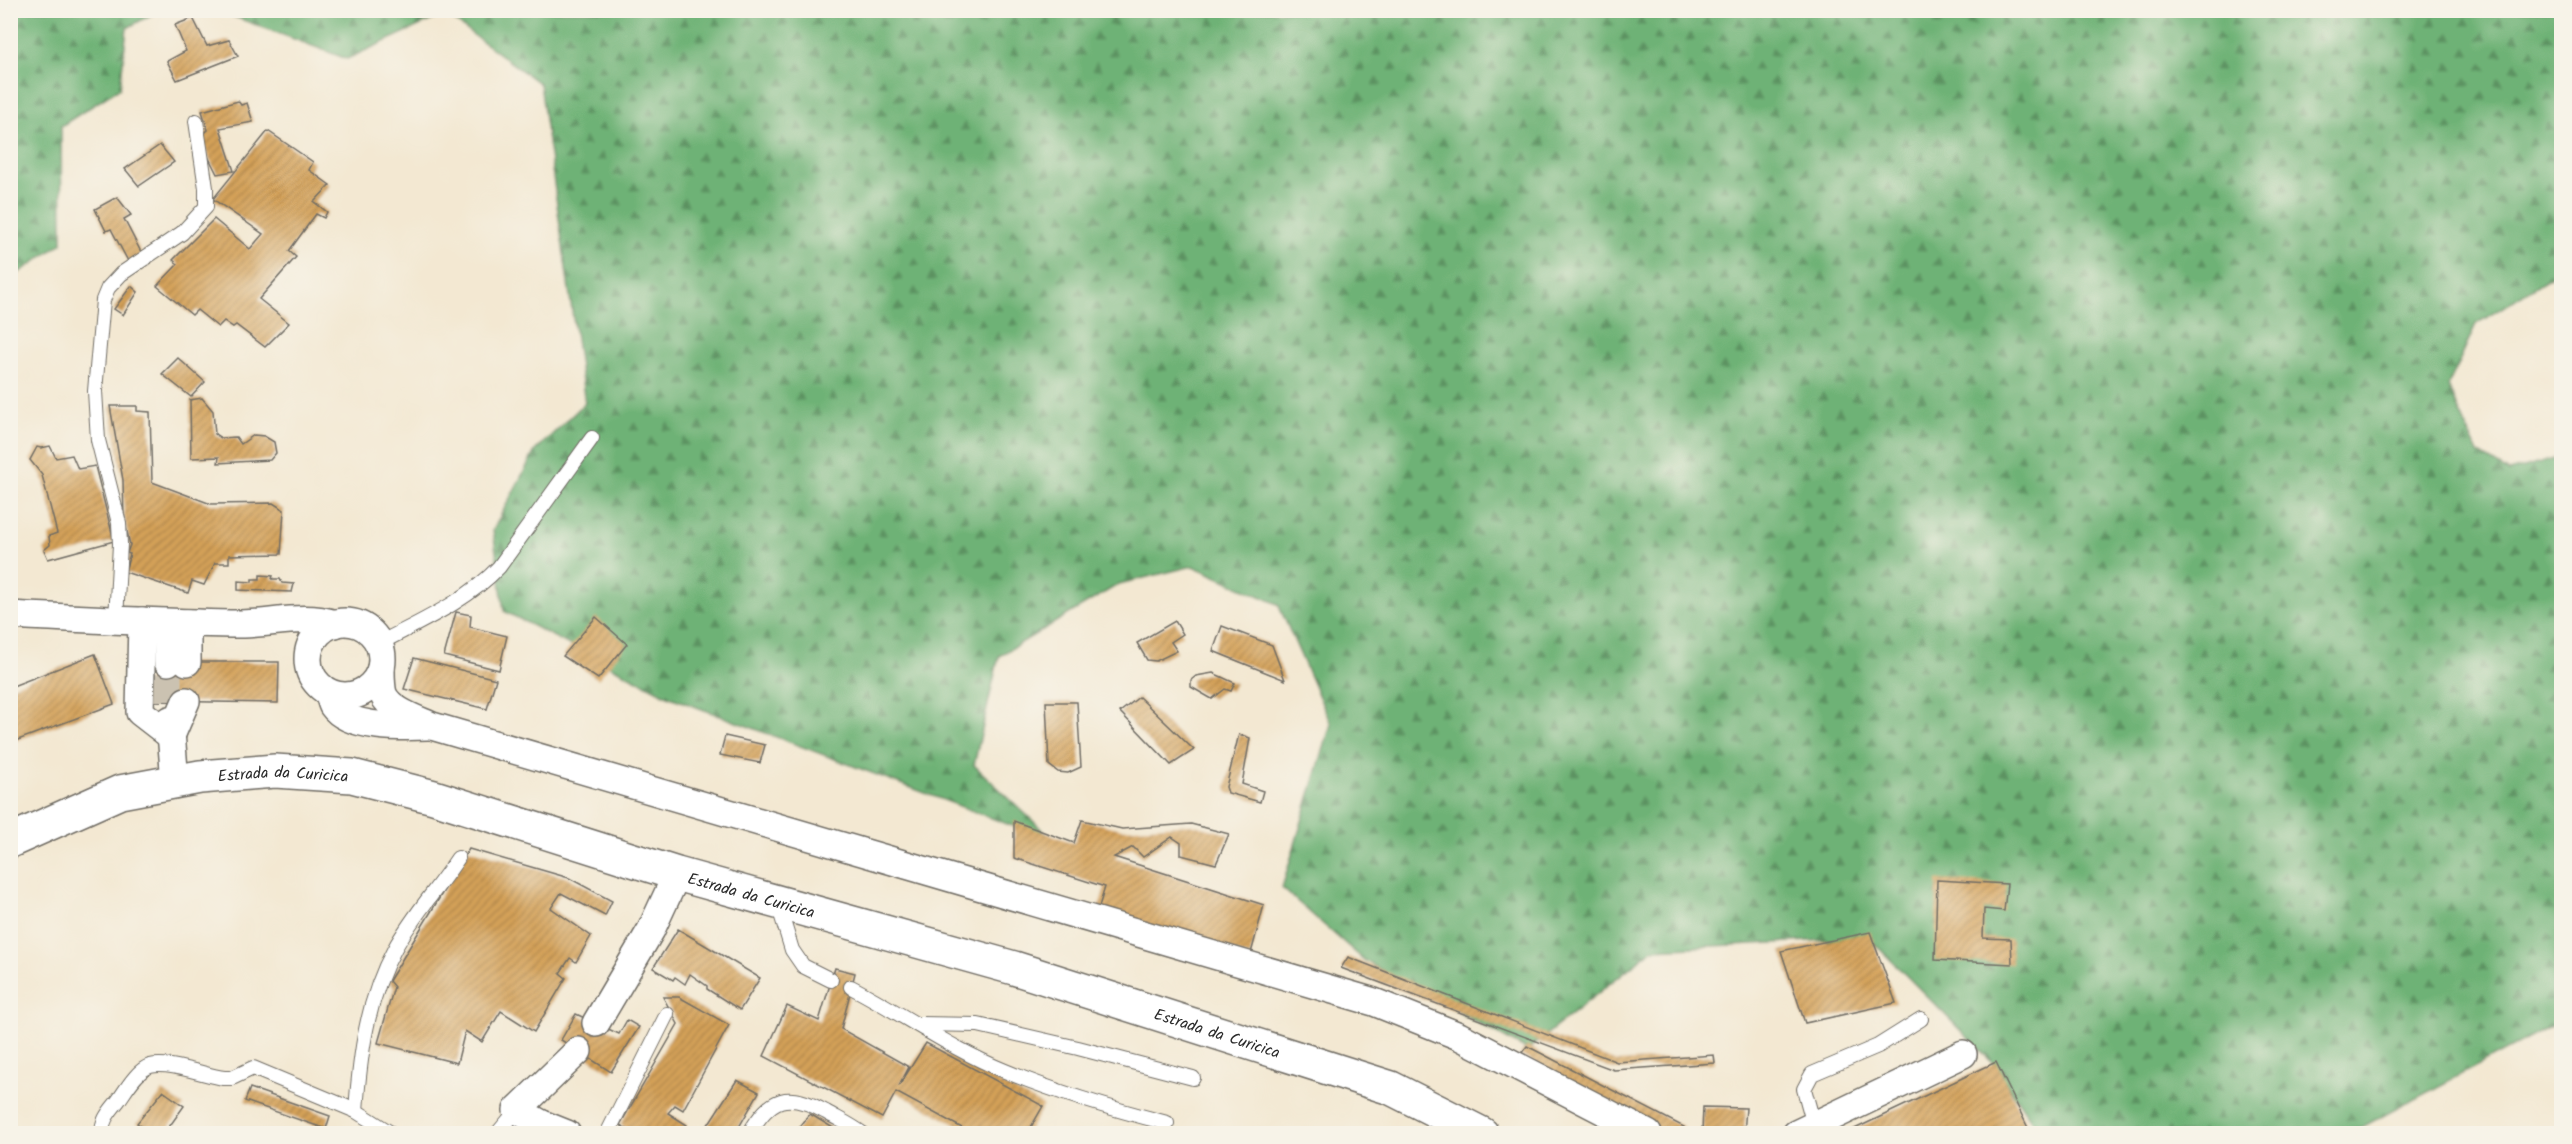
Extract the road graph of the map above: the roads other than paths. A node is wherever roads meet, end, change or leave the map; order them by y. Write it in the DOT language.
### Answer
graph roads {
  1 [pos="196,121"];
  2 [pos="592,438"];
  3 [pos="10,615"];
  4 [pos="129,621"];
  5 [pos="178,623"];
  6 [pos="257,624"];
  7 [pos="335,624"];
  8 [pos="380,656"];
  9 [pos="178,662"];
  10 [pos="308,662"];
  11 [pos="329,693"];
  12 [pos="177,701"];
  13 [pos="432,726"];
  14 [pos="171,736"];
  15 [pos="175,782"];
  16 [pos="10,842"];
  17 [pos="458,858"];
  18 [pos="677,874"];
  19 [pos="777,902"];
  20 [pos="831,980"];
  21 [pos="851,987"];
  22 [pos="667,1014"];
  23 [pos="1921,1019"];
  24 [pos="596,1023"];
  25 [pos="918,1024"];
  26 [pos="578,1051"];
  27 [pos="1963,1053"];
  28 [pos="1193,1078"];
  29 [pos="517,1110"];
  30 [pos="356,1111"];
  31 [pos="1167,1123"];
  32 [pos="540,1129"];
  33 [pos="1805,1129"];
  34 [pos="103,1134"];
  35 [pos="392,1134"];
  36 [pos="497,1134"];
  37 [pos="567,1134"];
  38 [pos="607,1134"];
  39 [pos="749,1134"];
  40 [pos="863,1134"];
  41 [pos="1482,1134"];
  42 [pos="1648,1134"];
  1 -- 4 [label="lane"];
  2 -- 8 [label="lane"];
  3 -- 4 [label="street"];
  4 -- 5 [label="street"];
  4 -- 14 [label="street"];
  5 -- 6 [label="street"];
  5 -- 9 [label="street"];
  6 -- 7 [label="street"];
  6 -- 10 [label="street"];
  7 -- 8 [label="street"];
  7 -- 10 [label="street"];
  8 -- 11 [label="street"];
  8 -- 13 [label="street"];
  10 -- 11 [label="street"];
  11 -- 13 [label="street"];
  12 -- 14 [label="street"];
  13 -- 42 [label="street"];
  14 -- 15 [label="street"];
  15 -- 16 [label="street, Estrada da Curicica"];
  15 -- 18 [label="street, Estrada da Curicica"];
  17 -- 30 [label="lane"];
  18 -- 19 [label="street, Estrada da Curicica"];
  18 -- 24 [label="street"];
  19 -- 20 [label="lane"];
  19 -- 41 [label="street, Estrada da Curicica"];
  21 -- 25 [label="lane"];
  22 -- 38 [label="lane"];
  23 -- 33 [label="lane"];
  25 -- 28 [label="lane"];
  25 -- 31 [label="lane"];
  26 -- 29 [label="street"];
  27 -- 33 [label="street"];
  29 -- 32 [label="street"];
  29 -- 36 [label="lane"];
  30 -- 34 [label="lane"];
  30 -- 35 [label="lane"];
  32 -- 37 [label="street"];
  39 -- 40 [label="lane"];
}
